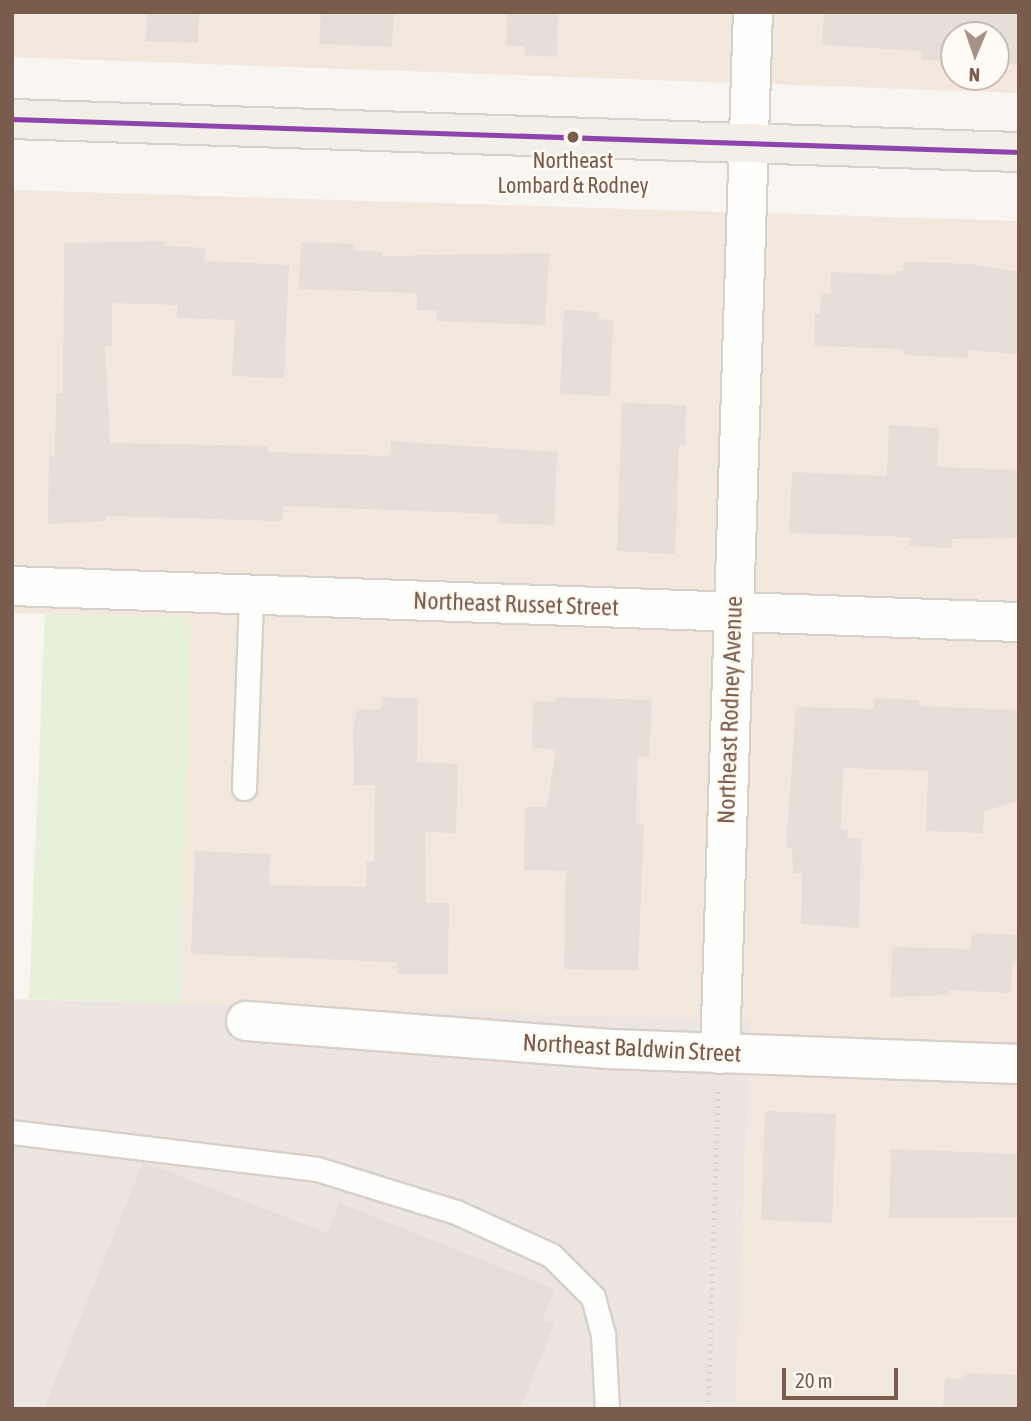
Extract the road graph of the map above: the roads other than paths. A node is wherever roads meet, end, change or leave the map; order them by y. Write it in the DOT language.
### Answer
graph roads {
  1 [pos="753,12"];
  2 [pos="12,118"];
  3 [pos="749,143"];
  4 [pos="1019,152"];
  5 [pos="12,586"];
  6 [pos="251,595"];
  7 [pos="732,612"];
  8 [pos="1019,622"];
  9 [pos="244,788"];
  10 [pos="246,1021"];
  11 [pos="720,1054"];
  12 [pos="1019,1064"];
  13 [pos="12,1132"];
  14 [pos="607,1409"];
  1 -- 3 [label="street, Northeast Rodney Avenue"];
  2 -- 3 [label="main road"];
  3 -- 4 [label="main road"];
  3 -- 7 [label="street, Northeast Rodney Avenue"];
  5 -- 6 [label="street, Northeast Russet Street"];
  6 -- 7 [label="street, Northeast Russet Street"];
  6 -- 9 [label="lane"];
  7 -- 8 [label="street, Northeast Russet Street"];
  7 -- 11 [label="street, Northeast Rodney Avenue"];
  10 -- 11 [label="street, Northeast Baldwin Street"];
  11 -- 12 [label="street, Northeast Baldwin Street"];
  13 -- 14 [label="lane"];
}
